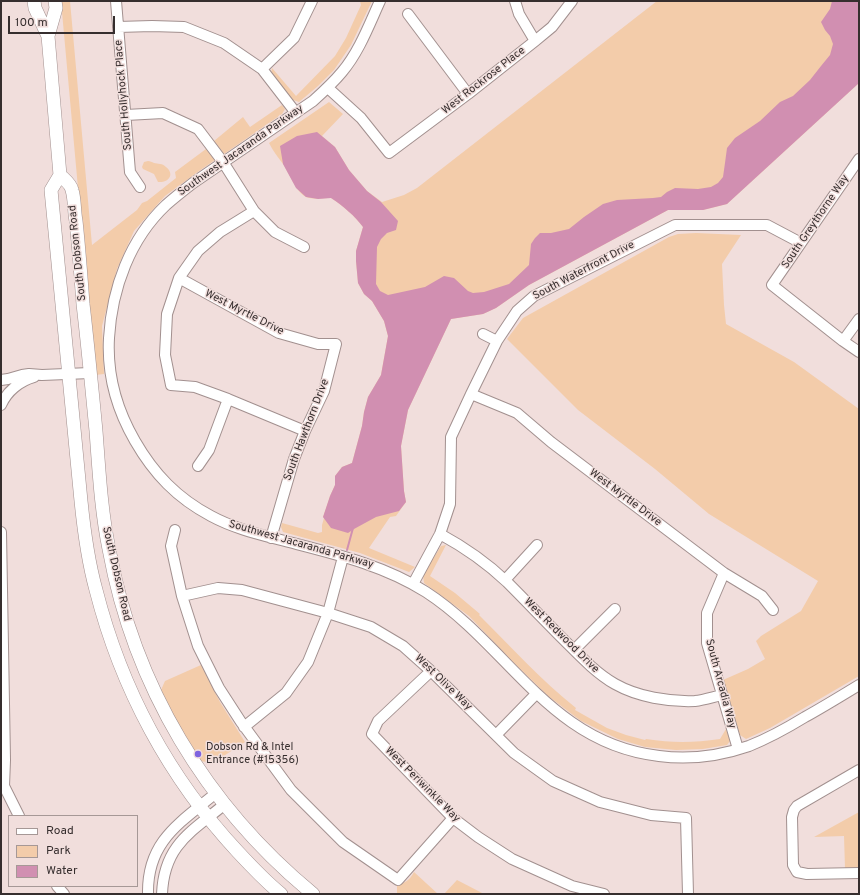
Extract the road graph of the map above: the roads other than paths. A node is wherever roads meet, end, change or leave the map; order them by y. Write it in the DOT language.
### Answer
graph roads {
  1 [pos="34,1"];
  2 [pos="55,1"];
  3 [pos="116,1"];
  4 [pos="312,1"];
  5 [pos="380,1"];
  6 [pos="515,1"];
  7 [pos="572,1"];
  8 [pos="408,14"];
  9 [pos="118,27"];
  10 [pos="48,36"];
  11 [pos="535,41"];
  12 [pos="262,69"];
  13 [pos="328,88"];
  14 [pos="468,94"];
  15 [pos="296,113"];
  16 [pos="126,115"];
  17 [pos="859,159"];
  18 [pos="223,162"];
  19 [pos="60,175"];
  20 [pos="140,187"];
  21 [pos="254,211"];
  22 [pos="801,243"];
  23 [pos="304,247"];
  24 [pos="179,278"];
  25 [pos="859,319"];
  26 [pos="483,334"];
  27 [pos="498,341"];
  28 [pos="843,341"];
  29 [pos="336,344"];
  30 [pos="859,352"];
  31 [pos="69,373"];
  32 [pos="90,373"];
  33 [pos="42,375"];
  34 [pos="1,380"];
  35 [pos="470,394"];
  36 [pos="228,399"];
  37 [pos="1,405"];
  38 [pos="305,430"];
  39 [pos="552,442"];
  40 [pos="545,451"];
  41 [pos="198,466"];
  42 [pos="175,530"];
  43 [pos="1,532"];
  44 [pos="440,534"];
  45 [pos="271,538"];
  46 [pos="537,544"];
  47 [pos="343,557"];
  48 [pos="724,573"];
  49 [pos="506,580"];
  50 [pos="413,584"];
  51 [pos="182,596"];
  52 [pos="615,609"];
  53 [pos="773,610"];
  54 [pos="328,613"];
  55 [pos="574,650"];
  56 [pos="431,671"];
  57 [pos="859,686"];
  58 [pos="536,694"];
  59 [pos="722,695"];
  60 [pos="244,727"];
  61 [pos="496,735"];
  62 [pos="738,749"];
  63 [pos="859,770"];
  64 [pos="3,786"];
  65 [pos="216,793"];
  66 [pos="225,804"];
  67 [pos="200,806"];
  68 [pos="18,815"];
  69 [pos="208,818"];
  70 [pos="453,818"];
  71 [pos="859,873"];
  72 [pos="148,894"];
  73 [pos="162,894"];
  74 [pos="281,894"];
  75 [pos="313,894"];
  76 [pos="604,894"];
  77 [pos="688,894"];
  1 -- 10 [label="main road"];
  2 -- 10 [label="main road"];
  3 -- 9 [label="street, South Hollyhock Place"];
  4 -- 12 [label="street"];
  5 -- 13 [label="street, Southwest Jacaranda Parkway"];
  6 -- 11 [label="street"];
  7 -- 11 [label="street, West Rockrose Place"];
  8 -- 14 [label="street"];
  9 -- 12 [label="street"];
  9 -- 16 [label="street, South Hollyhock Place"];
  10 -- 19 [label="main road"];
  11 -- 14 [label="street, West Rockrose Place"];
  12 -- 15 [label="street"];
  13 -- 14 [label="street, West Rockrose Place"];
  13 -- 15 [label="street, Southwest Jacaranda Parkway"];
  15 -- 18 [label="street, Southwest Jacaranda Parkway"];
  16 -- 18 [label="street"];
  16 -- 20 [label="street, South Hollyhock Place"];
  17 -- 22 [label="street, South Greythorne Way"];
  18 -- 21 [label="street"];
  18 -- 45 [label="street, Southwest Jacaranda Parkway"];
  19 -- 31 [label="main road, South Dobson Road"];
  19 -- 32 [label="main road, South Dobson Road"];
  21 -- 23 [label="street"];
  21 -- 24 [label="street"];
  22 -- 27 [label="street, South Waterfront Drive"];
  22 -- 28 [label="street, South Greythorne Way"];
  24 -- 29 [label="street, West Myrtle Drive"];
  24 -- 36 [label="street"];
  25 -- 28 [label="street"];
  26 -- 27 [label="street"];
  27 -- 35 [label="street, South Waterfront Drive"];
  28 -- 30 [label="street"];
  29 -- 38 [label="street, South Hawthorn Drive"];
  31 -- 32 [label="street"];
  31 -- 33 [label="street"];
  31 -- 67 [label="main road, South Dobson Road"];
  32 -- 65 [label="main road, South Dobson Road"];
  33 -- 34 [label="street"];
  33 -- 37 [label="street"];
  35 -- 39 [label="street, West Myrtle Drive"];
  35 -- 44 [label="street, South Waterfront Drive"];
  36 -- 38 [label="street"];
  36 -- 41 [label="street"];
  38 -- 45 [label="street, South Hawthorn Drive"];
  39 -- 40 [label="street"];
  39 -- 48 [label="street, West Myrtle Drive"];
  42 -- 51 [label="street"];
  43 -- 64 [label="street"];
  44 -- 49 [label="street, West Redwood Drive"];
  44 -- 50 [label="street, South Waterfront Drive"];
  45 -- 47 [label="street, Southwest Jacaranda Parkway"];
  46 -- 49 [label="street"];
  47 -- 50 [label="street, Southwest Jacaranda Parkway"];
  47 -- 54 [label="street"];
  48 -- 53 [label="street, West Myrtle Drive"];
  48 -- 59 [label="street, South Arcadia Way"];
  49 -- 55 [label="street, West Redwood Drive"];
  50 -- 58 [label="street, Southwest Jacaranda Parkway"];
  51 -- 54 [label="street, West Olive Way"];
  51 -- 60 [label="street"];
  52 -- 55 [label="street"];
  54 -- 56 [label="street, West Olive Way"];
  54 -- 60 [label="street"];
  55 -- 59 [label="street, West Redwood Drive"];
  56 -- 61 [label="street, West Olive Way"];
  56 -- 70 [label="street, West Periwinkle Way"];
  57 -- 62 [label="street, Southwest Jacaranda Parkway"];
  58 -- 61 [label="street"];
  58 -- 62 [label="street, Southwest Jacaranda Parkway"];
  59 -- 62 [label="street, South Arcadia Way"];
  60 -- 70 [label="street"];
  61 -- 77 [label="street, West Olive Way"];
  63 -- 71 [label="street"];
  64 -- 68 [label="street"];
  65 -- 66 [label="main road, South Dobson Road"];
  65 -- 67 [label="street"];
  66 -- 69 [label="street"];
  66 -- 75 [label="main road, South Dobson Road"];
  67 -- 69 [label="main road, South Dobson Road"];
  67 -- 72 [label="street"];
  69 -- 73 [label="street"];
  69 -- 74 [label="main road, South Dobson Road"];
  70 -- 76 [label="street, West Periwinkle Way"];
}
